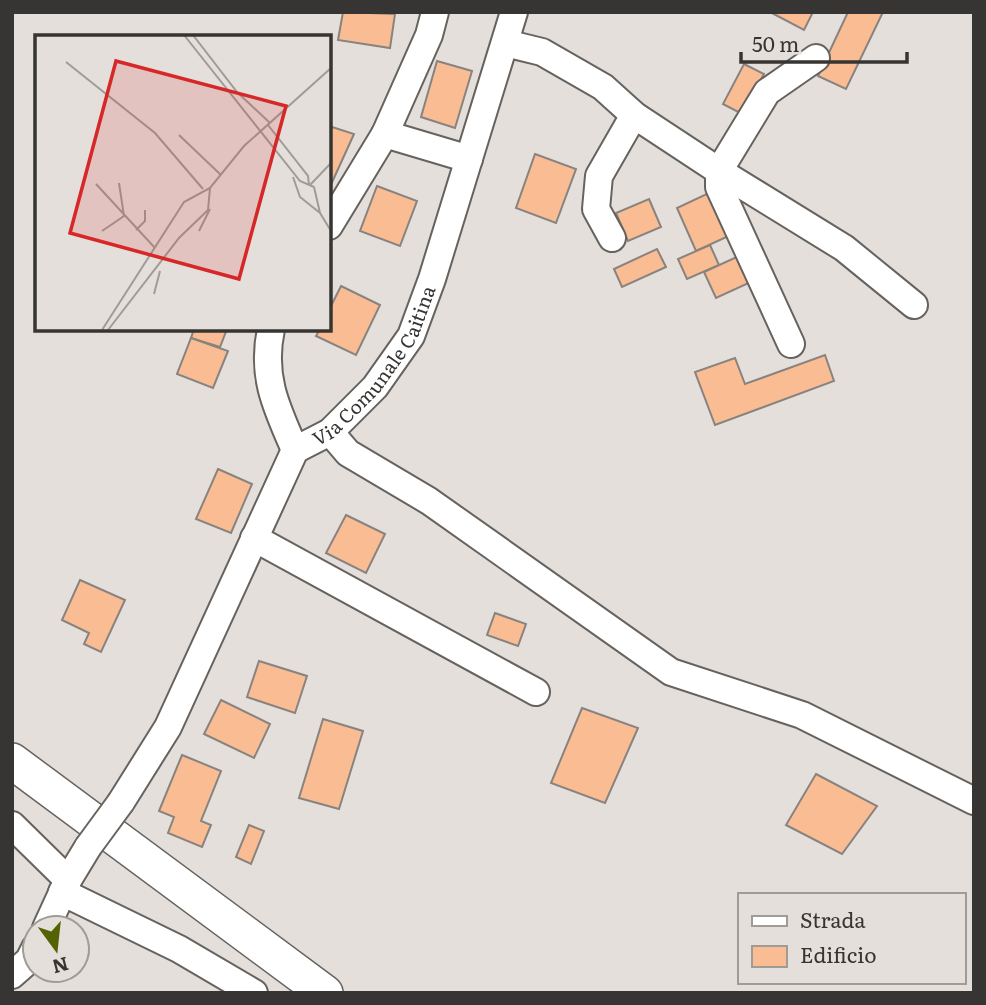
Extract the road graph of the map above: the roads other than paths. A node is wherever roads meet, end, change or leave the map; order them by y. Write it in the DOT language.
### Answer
graph roads {
  1 [pos="435,12"];
  2 [pos="514,12"];
  3 [pos="505,43"];
  4 [pos="816,58"];
  5 [pos="634,115"];
  6 [pos="385,134"];
  7 [pos="470,159"];
  8 [pos="719,172"];
  9 [pos="331,223"];
  10 [pos="612,238"];
  11 [pos="914,305"];
  12 [pos="265,337"];
  13 [pos="791,344"];
  14 [pos="330,432"];
  15 [pos="295,450"];
  16 [pos="254,538"];
  17 [pos="536,692"];
  18 [pos="12,761"];
  19 [pos="974,801"];
  20 [pos="12,825"];
  21 [pos="65,886"];
  22 [pos="52,914"];
  23 [pos="254,993"];
  24 [pos="325,993"];
  1 -- 6 [label="street"];
  2 -- 3 [label="street, Via Comunale Caitina"];
  3 -- 5 [label="street"];
  3 -- 7 [label="street, Via Comunale Caitina"];
  4 -- 8 [label="street"];
  5 -- 8 [label="street"];
  5 -- 10 [label="street"];
  6 -- 7 [label="street"];
  6 -- 9 [label="street"];
  7 -- 14 [label="street, Via Comunale Caitina"];
  8 -- 11 [label="street"];
  8 -- 13 [label="street"];
  12 -- 15 [label="street"];
  14 -- 15 [label="street, Via Comunale Caitina"];
  14 -- 19 [label="street"];
  15 -- 16 [label="street, Via Comunale Caitina"];
  16 -- 17 [label="street"];
  16 -- 21 [label="street, Via Comunale Caitina, bridge"];
  18 -- 24 [label="main road"];
  20 -- 21 [label="street"];
  21 -- 22 [label="street"];
  21 -- 23 [label="street"];
}
